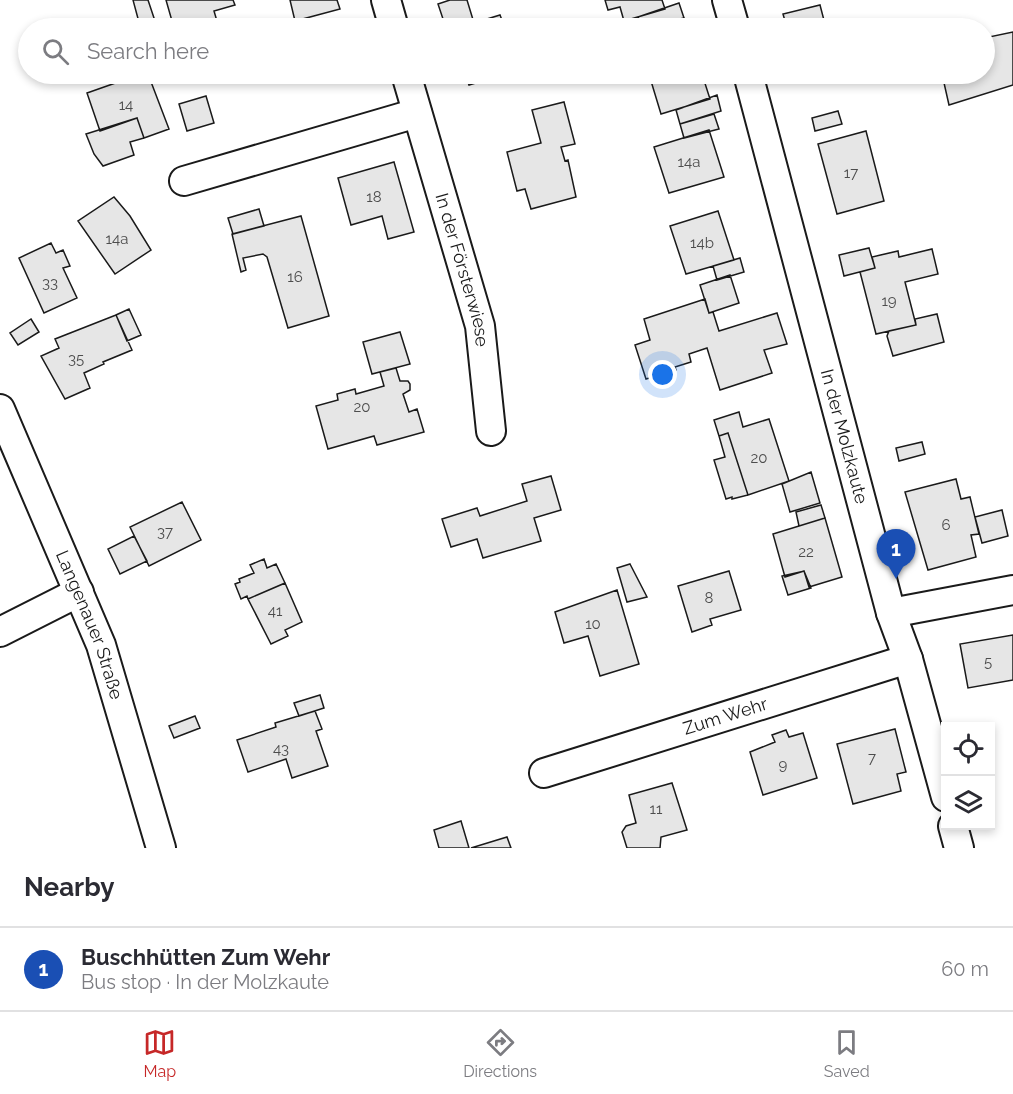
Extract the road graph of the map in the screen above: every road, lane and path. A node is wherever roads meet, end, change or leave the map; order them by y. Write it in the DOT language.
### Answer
graph roads {
  1 [pos="386,0"];
  2 [pos="728,0"];
  3 [pos="390,18"];
  4 [pos="732,18"];
  5 [pos="409,84"];
  6 [pos="751,84"];
  7 [pos="417,113"];
  8 [pos="184,181"];
  9 [pos="0,409"];
  10 [pos="490,431"];
  11 [pos="1013,590"];
  12 [pos="80,592"];
  13 [pos="891,613"];
  14 [pos="0,632"];
  15 [pos="908,659"];
  16 [pos="544,773"];
  17 [pos="941,782"];
  18 [pos="955,830"];
  19 [pos="161,848"];
  20 [pos="960,848"];
  1 -- 3 [label="street"];
  2 -- 4 [label="street"];
  5 -- 7 [label="street, In der Försterwiese"];
  6 -- 13 [label="street, In der Molzkaute"];
  7 -- 8 [label="street"];
  7 -- 10 [label="street, In der Försterwiese"];
  9 -- 12 [label="street, Langenauer Straße"];
  11 -- 13 [label="street"];
  12 -- 14 [label="street"];
  12 -- 19 [label="street, Langenauer Straße"];
  13 -- 15 [label="street, In der Molzkaute"];
  15 -- 16 [label="street, Zum Wehr"];
  15 -- 17 [label="street, In der Molzkaute"];
  18 -- 20 [label="street"];
}
